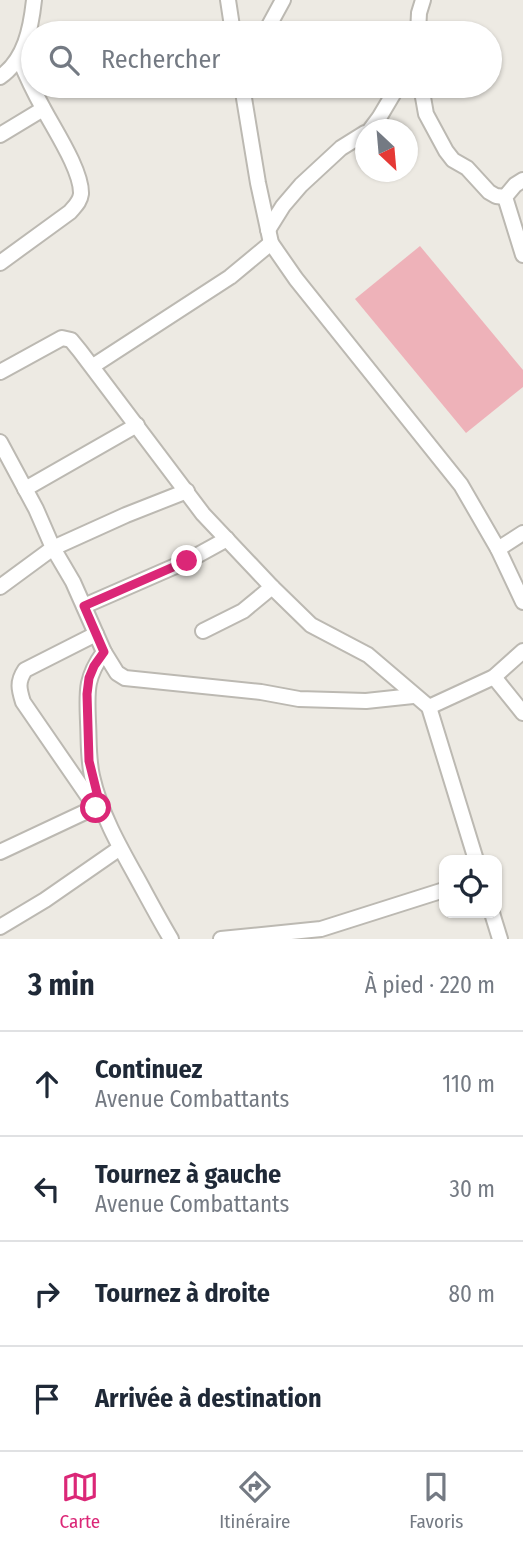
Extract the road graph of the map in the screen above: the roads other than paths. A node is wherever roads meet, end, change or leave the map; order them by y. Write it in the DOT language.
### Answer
graph roads {
  1 [pos="34,0"];
  2 [pos="228,0"];
  3 [pos="284,0"];
  4 [pos="423,0"];
  5 [pos="31,21"];
  6 [pos="231,21"];
  7 [pos="272,21"];
  8 [pos="419,21"];
  9 [pos="21,52"];
  10 [pos="19,58"];
  11 [pos="21,62"];
  12 [pos="0,77"];
  13 [pos="38,98"];
  14 [pos="244,98"];
  15 [pos="391,98"];
  16 [pos="423,98"];
  17 [pos="43,108"];
  18 [pos="378,119"];
  19 [pos="0,135"];
  20 [pos="355,140"];
  21 [pos="523,180"];
  22 [pos="505,197"];
  23 [pos="270,237"];
  24 [pos="523,254"];
  25 [pos="0,262"];
  26 [pos="93,366"];
  27 [pos="0,372"];
  28 [pos="137,425"];
  29 [pos="0,442"];
  30 [pos="25,489"];
  31 [pos="187,491"];
  32 [pos="523,533"];
  33 [pos="227,539"];
  34 [pos="53,548"];
  35 [pos="498,549"];
  36 [pos="0,587"];
  37 [pos="272,587"];
  38 [pos="523,603"];
  39 [pos="84,606"];
  40 [pos="203,631"];
  41 [pos="96,634"];
  42 [pos="523,651"];
  43 [pos="104,652"];
  44 [pos="494,677"];
  45 [pos="413,696"];
  46 [pos="429,708"];
  47 [pos="523,713"];
  48 [pos="98,806"];
  49 [pos="120,848"];
  50 [pos="0,852"];
  51 [pos="474,855"];
  52 [pos="439,892"];
  53 [pos="494,918"];
  54 [pos="0,927"];
  55 [pos="167,938"];
  56 [pos="221,939"];
  57 [pos="500,939"];
  1 -- 5 [label="street"];
  2 -- 6 [label="street"];
  3 -- 7 [label="street"];
  4 -- 8 [label="street"];
  9 -- 10 [label="street"];
  10 -- 11 [label="street"];
  10 -- 12 [label="street"];
  13 -- 17 [label="street"];
  14 -- 23 [label="street"];
  15 -- 18 [label="street"];
  16 -- 22 [label="street"];
  17 -- 19 [label="street"];
  17 -- 25 [label="street"];
  20 -- 23 [label="street"];
  21 -- 22 [label="street"];
  22 -- 24 [label="street"];
  23 -- 26 [label="street"];
  23 -- 35 [label="street"];
  26 -- 27 [label="street"];
  26 -- 28 [label="street"];
  28 -- 30 [label="street"];
  28 -- 31 [label="street"];
  29 -- 30 [label="street"];
  30 -- 34 [label="street"];
  31 -- 33 [label="street"];
  31 -- 34 [label="street"];
  32 -- 35 [label="street"];
  33 -- 37 [label="street"];
  33 -- 39 [label="street"];
  34 -- 36 [label="street"];
  34 -- 39 [label="street"];
  35 -- 38 [label="street"];
  37 -- 40 [label="street"];
  37 -- 45 [label="street"];
  39 -- 41 [label="street"];
  41 -- 43 [label="street"];
  41 -- 48 [label="street"];
  42 -- 44 [label="street"];
  43 -- 45 [label="street"];
  43 -- 48 [label="street"];
  44 -- 46 [label="street"];
  44 -- 47 [label="street"];
  45 -- 46 [label="street"];
  46 -- 51 [label="street"];
  48 -- 49 [label="street"];
  48 -- 50 [label="street"];
  49 -- 54 [label="street"];
  49 -- 55 [label="street"];
  52 -- 56 [label="street"];
  53 -- 57 [label="street"];
}
